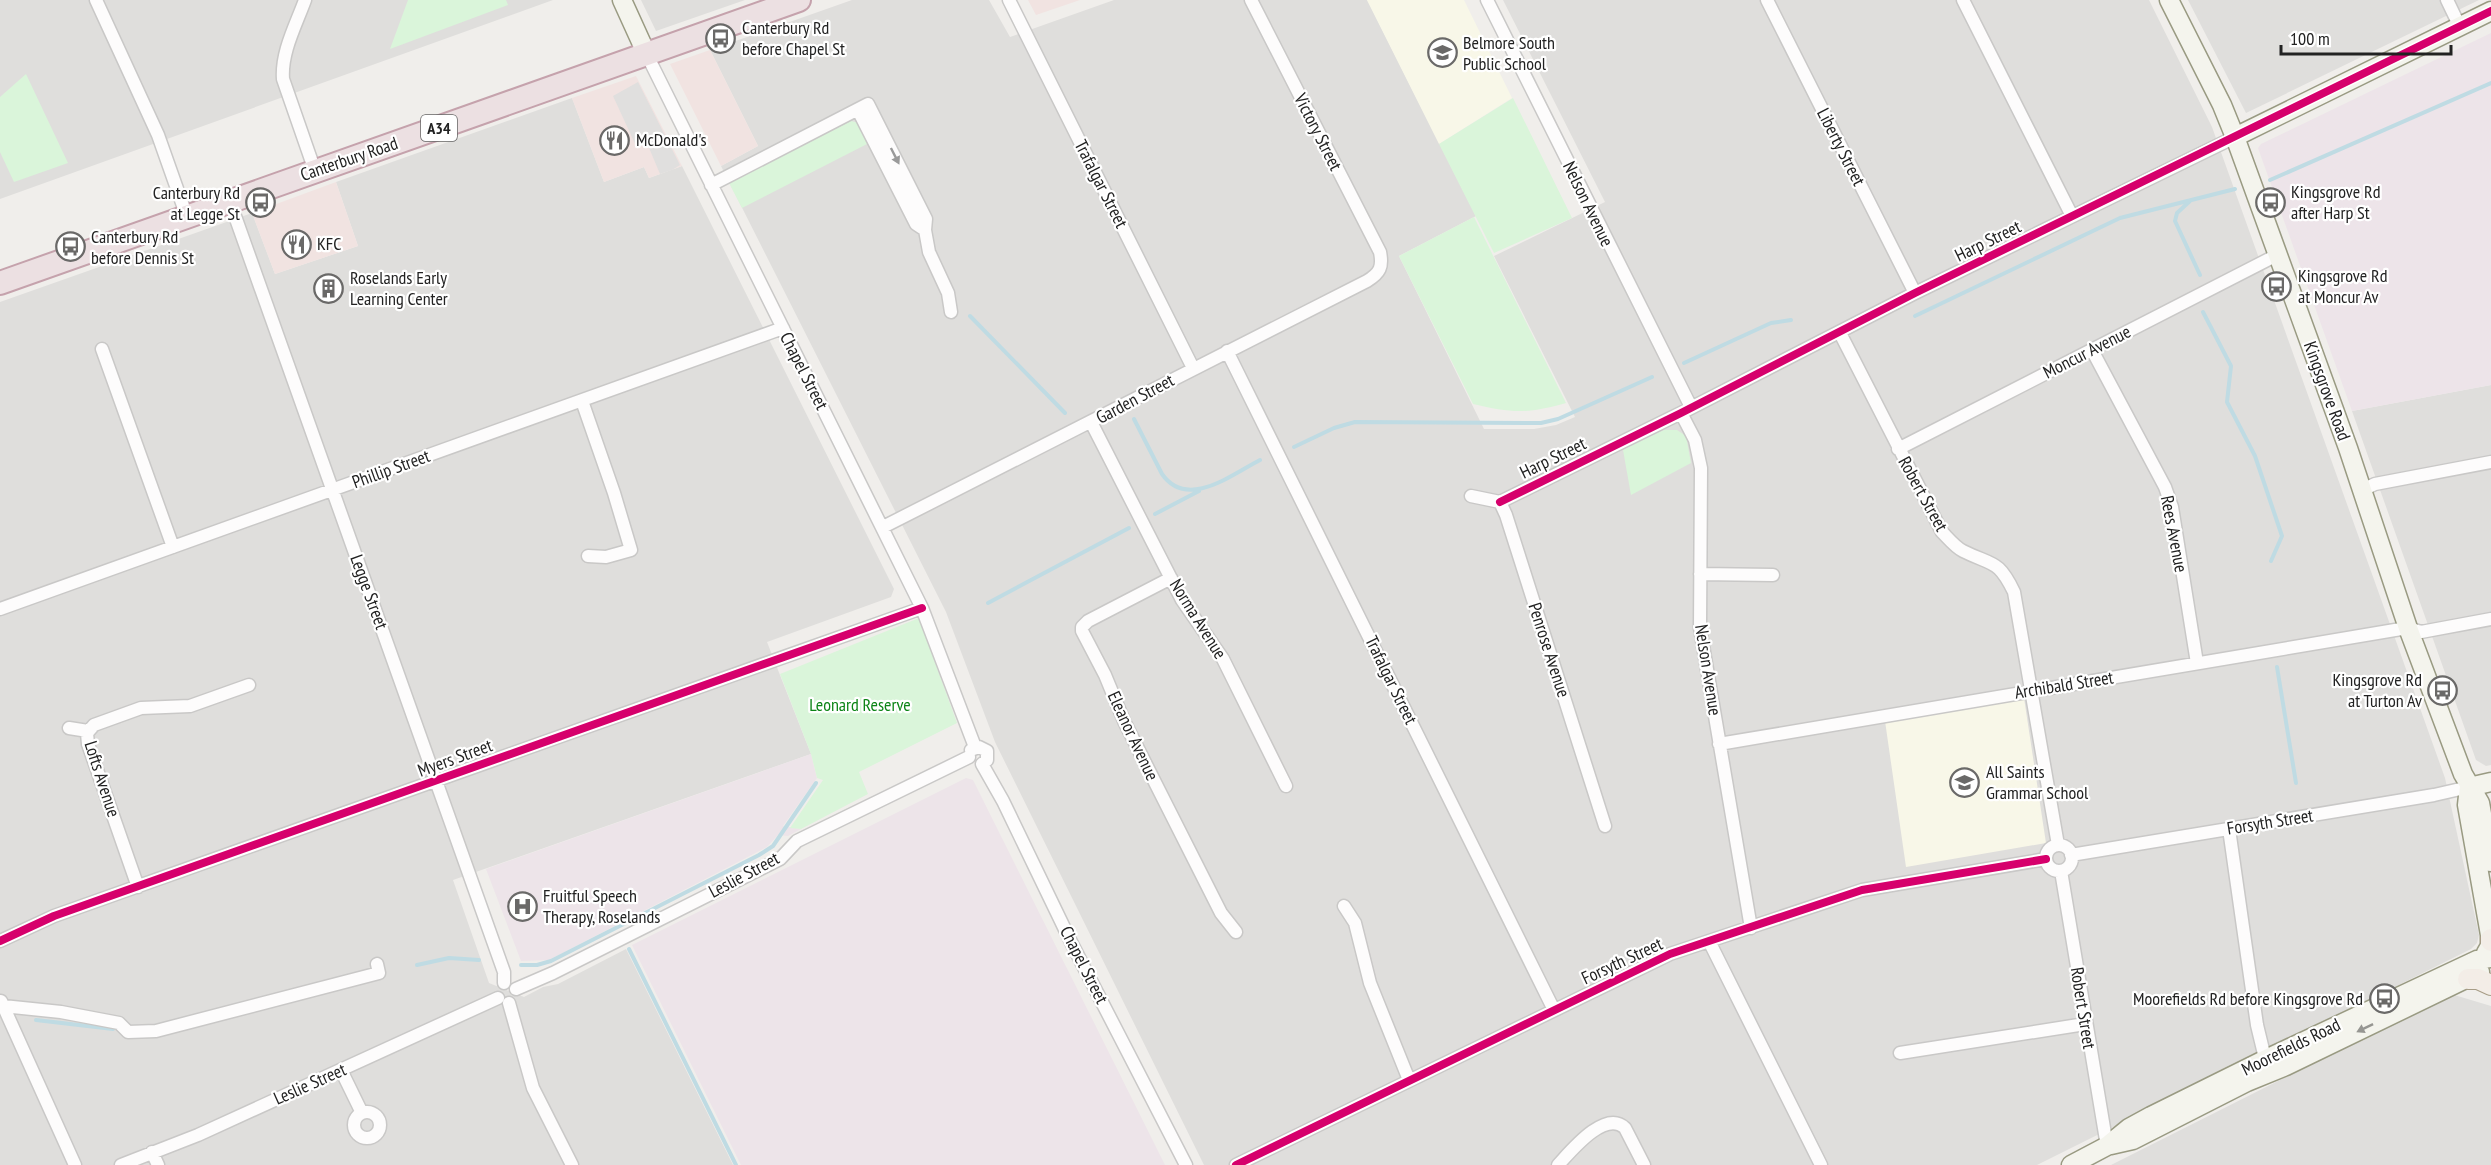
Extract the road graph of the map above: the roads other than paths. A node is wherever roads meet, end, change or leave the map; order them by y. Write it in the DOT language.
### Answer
graph roads {
  1 [pos="96,0"];
  2 [pos="305,0"];
  3 [pos="622,0"];
  4 [pos="799,0"];
  5 [pos="1009,0"];
  6 [pos="1251,0"];
  7 [pos="1487,0"];
  8 [pos="1767,0"];
  9 [pos="1963,0"];
  10 [pos="2169,0"];
  11 [pos="2447,0"];
  12 [pos="2491,11"];
  13 [pos="2460,27"];
  14 [pos="647,55"];
  15 [pos="2235,136"];
  16 [pos="315,171"];
  17 [pos="711,184"];
  18 [pos="230,202"];
  19 [pos="2072,216"];
  20 [pos="187,217"];
  21 [pos="2277,255"];
  22 [pos="1382,266"];
  23 [pos="0,283"];
  24 [pos="1915,293"];
  25 [pos="951,312"];
  26 [pos="783,328"];
  27 [pos="1840,333"];
  28 [pos="102,349"];
  29 [pos="2092,350"];
  30 [pos="1227,351"];
  31 [pos="1194,368"];
  32 [pos="582,401"];
  33 [pos="1686,410"];
  34 [pos="1091,422"];
  35 [pos="1898,449"];
  36 [pos="2491,462"];
  37 [pos="2362,489"];
  38 [pos="333,490"];
  39 [pos="1472,496"];
  40 [pos="1500,501"];
  41 [pos="883,527"];
  42 [pos="173,547"];
  43 [pos="588,556"];
  44 [pos="1700,574"];
  45 [pos="1773,575"];
  46 [pos="1171,578"];
  47 [pos="922,608"];
  48 [pos="0,609"];
  49 [pos="2491,619"];
  50 [pos="2409,628"];
  51 [pos="2197,663"];
  52 [pos="249,685"];
  53 [pos="2030,690"];
  54 [pos="69,728"];
  55 [pos="88,731"];
  56 [pos="1719,744"];
  57 [pos="972,752"];
  58 [pos="436,781"];
  59 [pos="2491,782"];
  60 [pos="1286,786"];
  61 [pos="2469,787"];
  62 [pos="1605,826"];
  63 [pos="2229,829"];
  64 [pos="2058,846"];
  65 [pos="2071,855"];
  66 [pos="2046,859"];
  67 [pos="2491,862"];
  68 [pos="2061,871"];
  69 [pos="138,887"];
  70 [pos="1344,906"];
  71 [pos="1751,928"];
  72 [pos="1236,932"];
  73 [pos="2491,940"];
  74 [pos="0,941"];
  75 [pos="1709,941"];
  76 [pos="2488,960"];
  77 [pos="377,964"];
  78 [pos="2468,979"];
  79 [pos="504,983"];
  80 [pos="2491,985"];
  81 [pos="516,989"];
  82 [pos="504,1000"];
  83 [pos="1,1003"];
  84 [pos="1554,1010"];
  85 [pos="2085,1024"];
  86 [pos="1900,1053"];
  87 [pos="2269,1065"];
  88 [pos="341,1070"];
  89 [pos="1409,1080"];
  90 [pos="362,1113"];
  91 [pos="2107,1146"];
  92 [pos="152,1152"];
  93 [pos="75,1165"];
  94 [pos="121,1165"];
  95 [pos="158,1165"];
  96 [pos="572,1165"];
  97 [pos="1186,1165"];
  98 [pos="1236,1165"];
  99 [pos="1558,1165"];
  100 [pos="1644,1165"];
  101 [pos="1821,1165"];
  102 [pos="2071,1165"];
  1 -- 20 [label="street"];
  2 -- 16 [label="street"];
  3 -- 14 [label="main road, Chapel Street"];
  4 -- 14 [label="highway, Canterbury Road / A34"];
  5 -- 31 [label="street, Trafalgar Street"];
  6 -- 22 [label="street, Victory Street"];
  7 -- 33 [label="street, Nelson Avenue"];
  8 -- 24 [label="street, Liberty Street"];
  9 -- 19 [label="street"];
  10 -- 15 [label="main road, Kingsgrove Road"];
  11 -- 13 [label="street"];
  12 -- 13 [label="main road, Harp Street"];
  13 -- 15 [label="main road, Harp Street"];
  14 -- 16 [label="highway, Canterbury Road / A34"];
  14 -- 17 [label="street, Chapel Street"];
  15 -- 19 [label="street, Harp Street"];
  15 -- 21 [label="main road, Kingsgrove Road"];
  16 -- 18 [label="highway, Canterbury Road / A34"];
  17 -- 25 [label="street"];
  17 -- 26 [label="street, Chapel Street"];
  18 -- 20 [label="highway, Canterbury Road / A34"];
  18 -- 38 [label="street, Legge Street"];
  19 -- 24 [label="street, Harp Street"];
  20 -- 23 [label="highway, Canterbury Road / A34"];
  21 -- 29 [label="street, Moncur Avenue"];
  21 -- 37 [label="main road, Kingsgrove Road"];
  22 -- 30 [label="street, Garden Street"];
  24 -- 27 [label="street, Harp Street"];
  26 -- 32 [label="street, Phillip Street"];
  26 -- 41 [label="street, Chapel Street"];
  27 -- 33 [label="street, Harp Street"];
  27 -- 35 [label="street, Robert Street"];
  28 -- 42 [label="street"];
  29 -- 35 [label="street, Moncur Avenue"];
  29 -- 51 [label="street, Rees Avenue"];
  30 -- 31 [label="street, Garden Street"];
  30 -- 84 [label="street, Trafalgar Street"];
  31 -- 34 [label="street, Garden Street"];
  32 -- 38 [label="street, Phillip Street"];
  32 -- 43 [label="street"];
  33 -- 40 [label="street, Harp Street"];
  33 -- 44 [label="street, Nelson Avenue"];
  34 -- 41 [label="street, Garden Street"];
  34 -- 46 [label="street, Norma Avenue"];
  35 -- 53 [label="street, Robert Street"];
  36 -- 37 [label="street"];
  37 -- 50 [label="main road, Kingsgrove Road"];
  38 -- 42 [label="street, Phillip Street"];
  38 -- 58 [label="street, Legge Street"];
  39 -- 40 [label="street"];
  40 -- 62 [label="street, Penrose Avenue"];
  41 -- 47 [label="street, Chapel Street"];
  42 -- 48 [label="street, Phillip Street"];
  44 -- 45 [label="street"];
  44 -- 56 [label="street, Nelson Avenue"];
  46 -- 60 [label="street, Norma Avenue"];
  46 -- 72 [label="street, Eleanor Avenue"];
  47 -- 57 [label="street, Chapel Street"];
  47 -- 58 [label="street, Myers Street"];
  49 -- 50 [label="street, Archibald Street"];
  50 -- 51 [label="street, Archibald Street"];
  50 -- 61 [label="main road, Kingsgrove Road"];
  51 -- 53 [label="street, Archibald Street"];
  52 -- 55 [label="street, Lofts Avenue"];
  53 -- 56 [label="street, Archibald Street"];
  53 -- 64 [label="street, Robert Street"];
  54 -- 55 [label="street"];
  55 -- 69 [label="street, Lofts Avenue"];
  56 -- 71 [label="street, Nelson Avenue"];
  57 -- 81 [label="street, Leslie Street"];
  57 -- 97 [label="street, Chapel Street"];
  58 -- 69 [label="street, Myers Street"];
  58 -- 79 [label="street, Legge Street"];
  59 -- 61 [label="main road"];
  61 -- 63 [label="street, Forsyth Street"];
  61 -- 67 [label="main road, Kingsgrove Road"];
  61 -- 73 [label="main road, Kingsgrove Road"];
  63 -- 65 [label="street, Forsyth Street"];
  63 -- 87 [label="street"];
  64 -- 65 [label="street"];
  64 -- 66 [label="street"];
  65 -- 68 [label="street"];
  66 -- 68 [label="street"];
  66 -- 71 [label="street, Forsyth Street"];
  68 -- 85 [label="street, Robert Street"];
  69 -- 74 [label="street, Myers Street"];
  70 -- 89 [label="street"];
  71 -- 75 [label="street, Forsyth Street"];
  73 -- 76 [label="main road"];
  75 -- 84 [label="street, Forsyth Street"];
  75 -- 101 [label="street"];
  76 -- 78 [label="main road, Moorefields Road"];
  76 -- 87 [label="main road, Moorefields Road"];
  77 -- 83 [label="street"];
  78 -- 80 [label="main road"];
  78 -- 87 [label="main road, Moorefields Road, one-way"];
  79 -- 81 [label="street"];
  79 -- 82 [label="street"];
  81 -- 82 [label="street"];
  82 -- 88 [label="street, Leslie Street"];
  82 -- 96 [label="street"];
  83 -- 93 [label="street"];
  84 -- 89 [label="street, Forsyth Street"];
  85 -- 86 [label="street"];
  85 -- 91 [label="street, Robert Street"];
  87 -- 91 [label="main road, Moorefields Road"];
  88 -- 90 [label="street"];
  88 -- 92 [label="street, Leslie Street"];
  89 -- 98 [label="street, Forsyth Street"];
  91 -- 102 [label="main road, Moorefields Road"];
  92 -- 94 [label="street, Leslie Street"];
  92 -- 95 [label="street"];
  99 -- 100 [label="street"];
}
